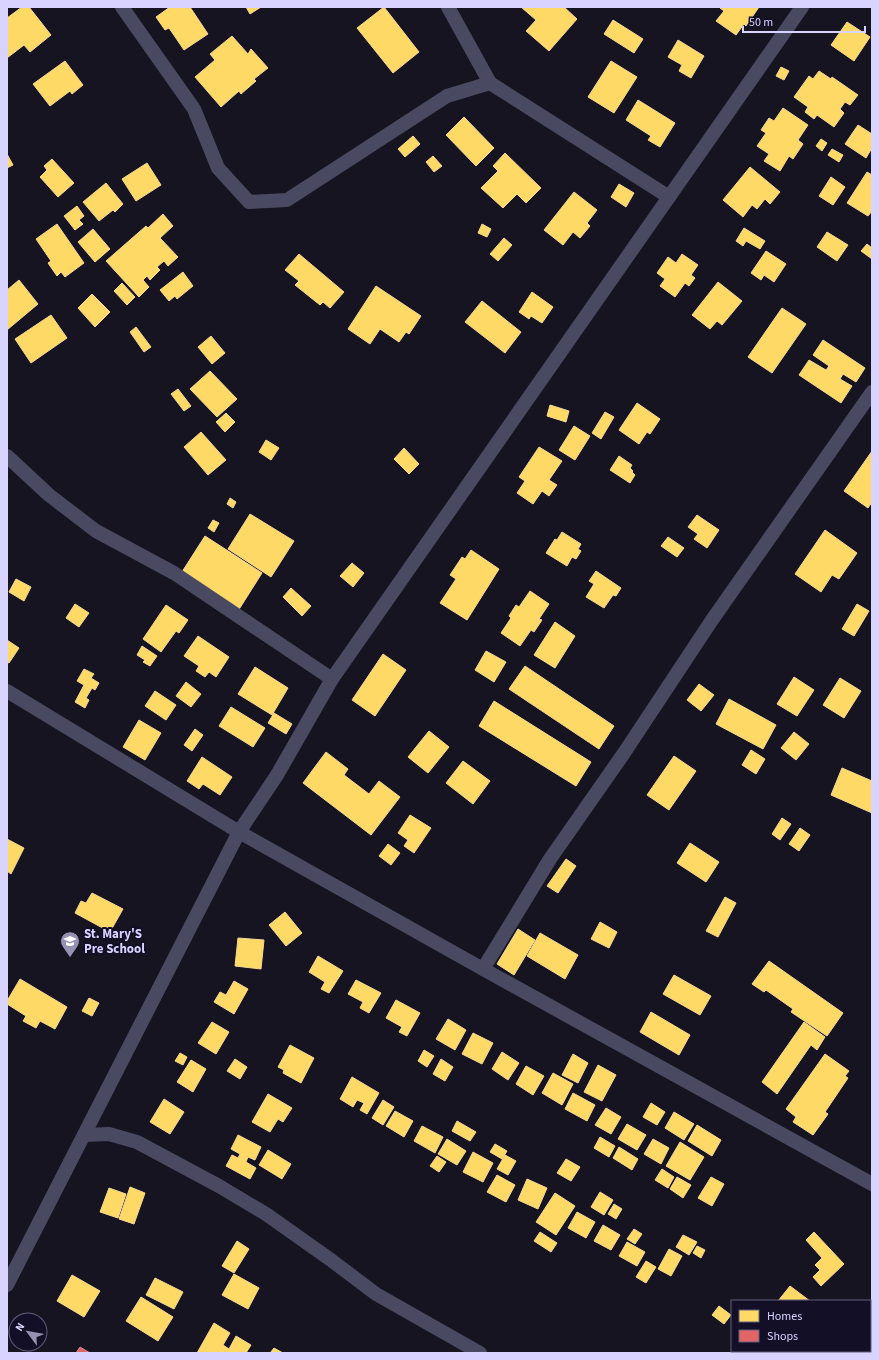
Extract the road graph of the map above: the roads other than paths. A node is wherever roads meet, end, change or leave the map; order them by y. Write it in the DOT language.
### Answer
graph roads {
  1 [pos="122,7"];
  2 [pos="448,7"];
  3 [pos="802,7"];
  4 [pos="490,83"];
  5 [pos="669,197"];
  6 [pos="872,392"];
  7 [pos="7,456"];
  8 [pos="332,679"];
  9 [pos="7,691"];
  10 [pos="239,832"];
  11 [pos="483,969"];
  12 [pos="85,1135"];
  13 [pos="872,1184"];
  14 [pos="7,1285"];
  15 [pos="872,1310"];
  16 [pos="871,1323"];
  17 [pos="480,1353"];
  1 -- 4 [label="street"];
  2 -- 4 [label="street"];
  3 -- 5 [label="street"];
  4 -- 5 [label="street"];
  5 -- 8 [label="street"];
  6 -- 11 [label="street"];
  7 -- 8 [label="street"];
  8 -- 10 [label="street"];
  9 -- 10 [label="street"];
  10 -- 11 [label="street"];
  10 -- 12 [label="street"];
  11 -- 13 [label="street"];
  12 -- 14 [label="street"];
  12 -- 17 [label="street"];
  15 -- 16 [label="street"];
}
